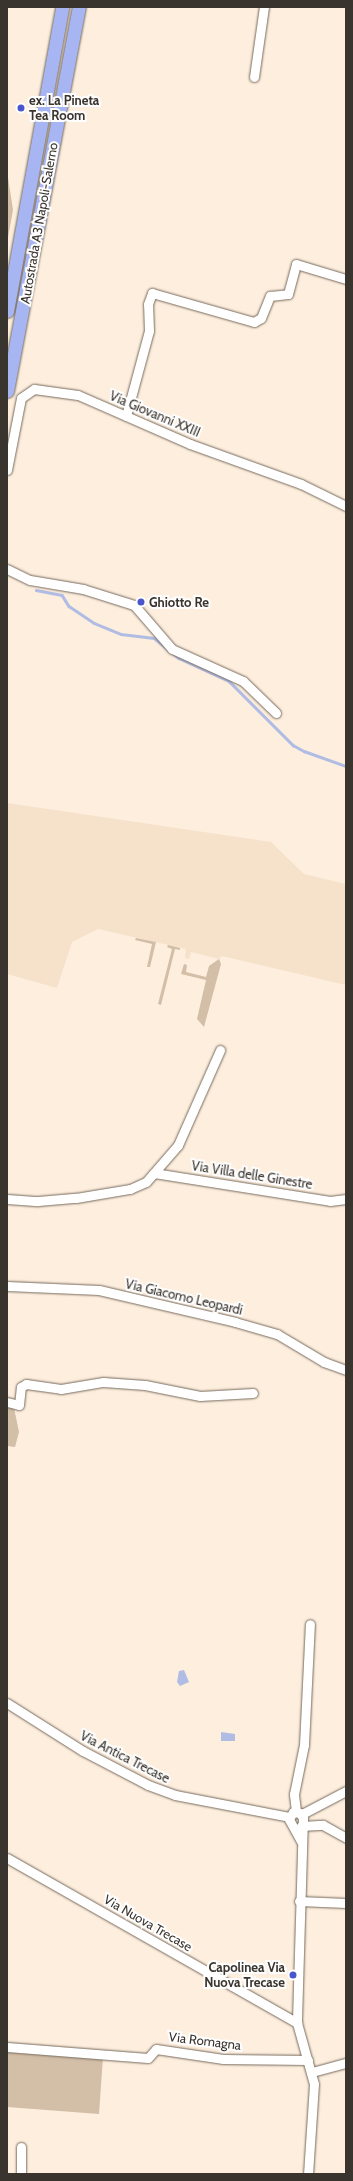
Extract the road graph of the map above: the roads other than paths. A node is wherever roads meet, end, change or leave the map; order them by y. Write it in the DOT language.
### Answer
graph roads {
  1 [pos="62,7"];
  2 [pos="78,7"];
  3 [pos="264,7"];
  4 [pos="254,77"];
  5 [pos="346,279"];
  6 [pos="7,311"];
  7 [pos="7,391"];
  8 [pos="126,416"];
  9 [pos="7,470"];
  10 [pos="346,506"];
  11 [pos="7,569"];
  12 [pos="276,713"];
  13 [pos="220,1050"];
  14 [pos="154,1173"];
  15 [pos="7,1199"];
  16 [pos="346,1199"];
  17 [pos="7,1286"];
  18 [pos="346,1370"];
  19 [pos="253,1393"];
  20 [pos="7,1402"];
  21 [pos="310,1624"];
  22 [pos="7,1703"];
  23 [pos="346,1791"];
  24 [pos="297,1819"];
  25 [pos="346,1838"];
  26 [pos="7,1858"];
  27 [pos="299,1901"];
  28 [pos="346,1903"];
  29 [pos="297,2023"];
  30 [pos="7,2047"];
  31 [pos="308,2060"];
  32 [pos="346,2063"];
  33 [pos="312,2072"];
  34 [pos="21,2147"];
  35 [pos="21,2174"];
  36 [pos="308,2174"];
  1 -- 6 [label="highway, Autostrada A3 Napoli-Salerno"];
  2 -- 7 [label="highway, Autostrada A3 Napoli-Salerno"];
  3 -- 4 [label="street"];
  5 -- 8 [label="street"];
  8 -- 9 [label="street, Via Giovanni XXIII"];
  8 -- 10 [label="street, Via Giovanni XXIII"];
  11 -- 12 [label="street"];
  13 -- 14 [label="street"];
  14 -- 15 [label="street"];
  14 -- 16 [label="street, Via Villa delle Ginestre"];
  17 -- 18 [label="street, Via Giacomo Leopardi"];
  19 -- 20 [label="street"];
  21 -- 24 [label="street"];
  22 -- 24 [label="street, Via Antica Trecase"];
  23 -- 24 [label="street"];
  24 -- 25 [label="street, Via Antica Trecase"];
  24 -- 27 [label="street"];
  26 -- 29 [label="street, Via Nuova Trecase"];
  27 -- 28 [label="street"];
  27 -- 29 [label="street"];
  29 -- 31 [label="street"];
  30 -- 31 [label="street, Via Romagna"];
  31 -- 33 [label="street"];
  32 -- 33 [label="street"];
  33 -- 36 [label="street"];
  34 -- 35 [label="street"];
}
